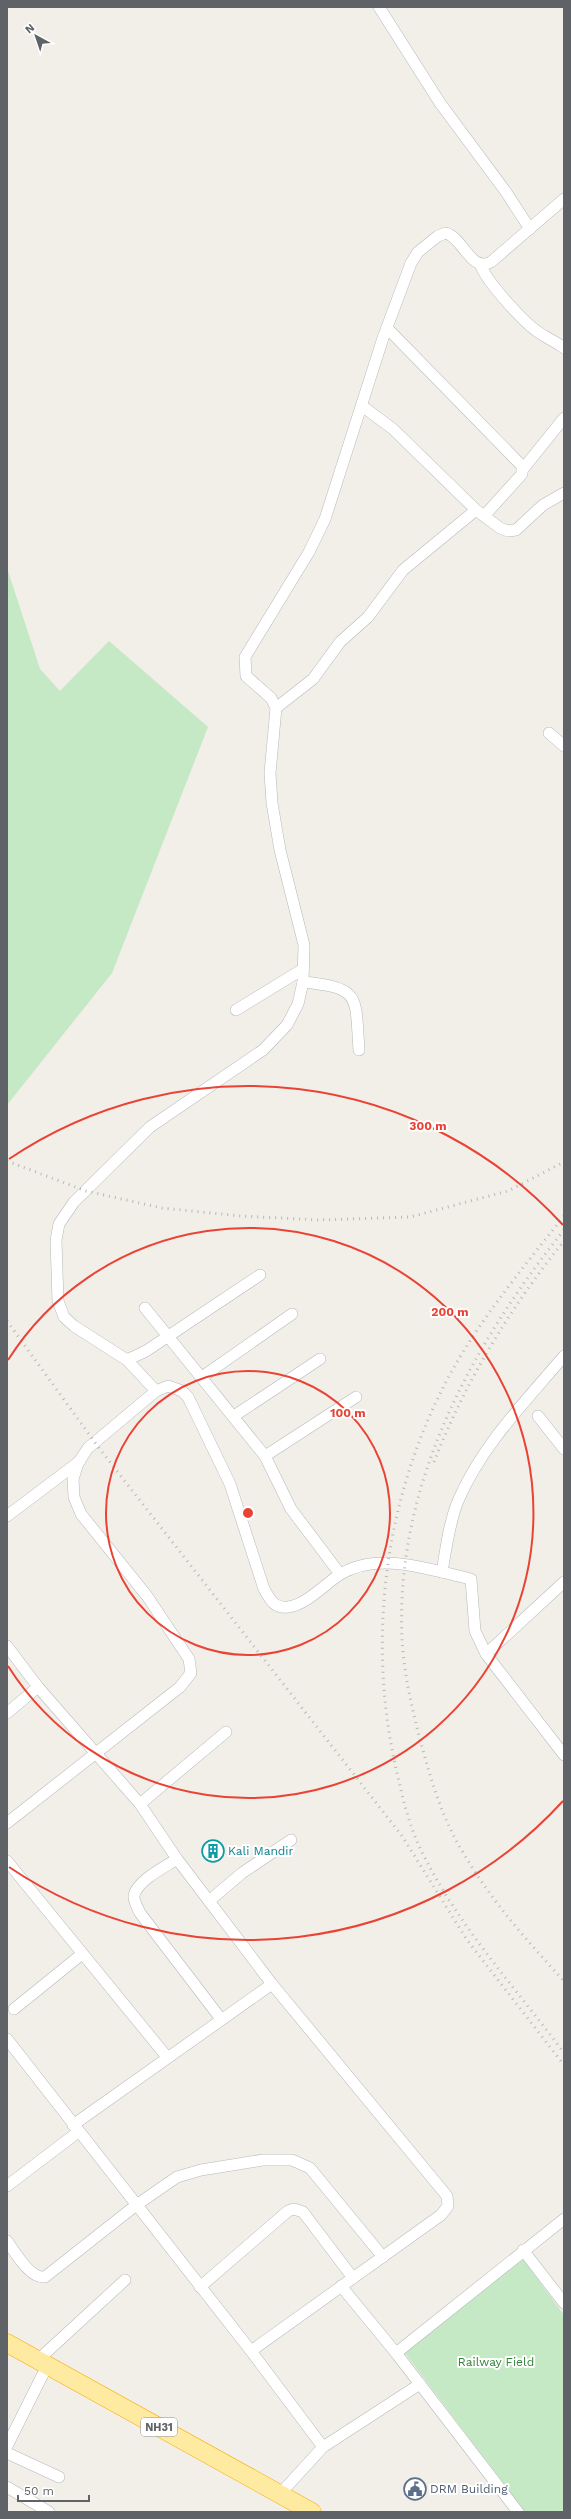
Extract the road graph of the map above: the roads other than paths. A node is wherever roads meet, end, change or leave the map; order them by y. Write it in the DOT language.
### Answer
graph roads {
  1 [pos="379,7"];
  2 [pos="564,198"];
  3 [pos="530,228"];
  4 [pos="481,266"];
  5 [pos="387,328"];
  6 [pos="564,348"];
  7 [pos="362,406"];
  8 [pos="564,418"];
  9 [pos="523,469"];
  10 [pos="564,493"];
  11 [pos="480,513"];
  12 [pos="276,708"];
  13 [pos="549,733"];
  14 [pos="564,746"];
  15 [pos="303,969"];
  16 [pos="303,982"];
  17 [pos="236,1010"];
  18 [pos="359,1050"];
  19 [pos="260,1275"];
  20 [pos="145,1308"];
  21 [pos="292,1314"];
  22 [pos="168,1335"];
  23 [pos="564,1356"];
  24 [pos="320,1359"];
  25 [pos="127,1360"];
  26 [pos="202,1377"];
  27 [pos="156,1391"];
  28 [pos="356,1397"];
  29 [pos="234,1416"];
  30 [pos="538,1416"];
  31 [pos="564,1449"];
  32 [pos="265,1456"];
  33 [pos="80,1461"];
  34 [pos="7,1516"];
  35 [pos="442,1572"];
  36 [pos="340,1574"];
  37 [pos="564,1582"];
  38 [pos="7,1646"];
  39 [pos="486,1654"];
  40 [pos="38,1687"];
  41 [pos="7,1713"];
  42 [pos="226,1732"];
  43 [pos="96,1752"];
  44 [pos="564,1755"];
  45 [pos="140,1804"];
  46 [pos="7,1823"];
  47 [pos="291,1840"];
  48 [pos="177,1859"];
  49 [pos="7,1861"];
  50 [pos="209,1901"];
  51 [pos="82,1954"];
  52 [pos="272,1984"];
  53 [pos="14,2010"];
  54 [pos="221,2019"];
  55 [pos="7,2039"];
  56 [pos="167,2057"];
  57 [pos="76,2129"];
  58 [pos="7,2186"];
  59 [pos="135,2206"];
  60 [pos="564,2218"];
  61 [pos="7,2241"];
  62 [pos="523,2250"];
  63 [pos="383,2257"];
  64 [pos="354,2278"];
  65 [pos="125,2280"];
  66 [pos="341,2286"];
  67 [pos="200,2287"];
  68 [pos="564,2303"];
  69 [pos="7,2343"];
  70 [pos="251,2351"];
  71 [pos="396,2353"];
  72 [pos="7,2354"];
  73 [pos="40,2367"];
  74 [pos="420,2384"];
  75 [pos="7,2446"];
  76 [pos="324,2447"];
  77 [pos="7,2453"];
  78 [pos="59,2477"];
  79 [pos="7,2487"];
  80 [pos="280,2494"];
  81 [pos="49,2512"];
  82 [pos="292,2512"];
  83 [pos="312,2512"];
  84 [pos="518,2512"];
  1 -- 3 [label="street"];
  2 -- 3 [label="street"];
  3 -- 4 [label="street"];
  4 -- 5 [label="street"];
  4 -- 6 [label="street"];
  5 -- 7 [label="street"];
  5 -- 9 [label="street"];
  7 -- 11 [label="street"];
  7 -- 12 [label="street"];
  8 -- 9 [label="street"];
  9 -- 11 [label="street"];
  10 -- 11 [label="street"];
  11 -- 12 [label="street"];
  12 -- 15 [label="street"];
  13 -- 14 [label="street"];
  15 -- 16 [label="street"];
  15 -- 17 [label="street"];
  16 -- 18 [label="street"];
  16 -- 25 [label="street"];
  19 -- 22 [label="street"];
  20 -- 22 [label="street"];
  21 -- 26 [label="street"];
  22 -- 25 [label="street"];
  22 -- 26 [label="street"];
  23 -- 35 [label="street"];
  24 -- 29 [label="street"];
  25 -- 27 [label="street"];
  26 -- 29 [label="street"];
  27 -- 33 [label="street"];
  27 -- 36 [label="street"];
  28 -- 32 [label="street"];
  29 -- 32 [label="street"];
  30 -- 31 [label="street"];
  32 -- 36 [label="street"];
  33 -- 34 [label="street"];
  33 -- 43 [label="street"];
  35 -- 36 [label="street"];
  35 -- 39 [label="street"];
  37 -- 39 [label="street"];
  38 -- 40 [label="street"];
  39 -- 44 [label="street"];
  40 -- 41 [label="street"];
  40 -- 43 [label="street"];
  42 -- 45 [label="street"];
  43 -- 45 [label="street"];
  43 -- 46 [label="street"];
  45 -- 48 [label="street"];
  47 -- 50 [label="street"];
  48 -- 50 [label="street"];
  48 -- 54 [label="street"];
  49 -- 51 [label="street"];
  50 -- 52 [label="street"];
  51 -- 53 [label="street"];
  51 -- 56 [label="street"];
  52 -- 54 [label="street"];
  52 -- 63 [label="street"];
  54 -- 56 [label="street"];
  55 -- 57 [label="street"];
  56 -- 57 [label="street"];
  57 -- 58 [label="street"];
  57 -- 59 [label="street"];
  59 -- 61 [label="street"];
  59 -- 63 [label="street"];
  59 -- 67 [label="street"];
  60 -- 62 [label="street"];
  62 -- 68 [label="street"];
  62 -- 71 [label="street"];
  63 -- 64 [label="street"];
  64 -- 66 [label="street"];
  64 -- 67 [label="street"];
  65 -- 73 [label="street"];
  66 -- 70 [label="street"];
  66 -- 71 [label="street"];
  67 -- 70 [label="street"];
  69 -- 73 [label="highway, NH31"];
  70 -- 76 [label="street"];
  71 -- 74 [label="street"];
  72 -- 73 [label="highway, NH31"];
  73 -- 75 [label="street"];
  73 -- 80 [label="highway, NH31"];
  73 -- 82 [label="highway, NH31"];
  74 -- 76 [label="street"];
  74 -- 84 [label="street"];
  76 -- 80 [label="street"];
  77 -- 78 [label="street"];
  79 -- 81 [label="street"];
  80 -- 83 [label="highway, NH31"];
}
